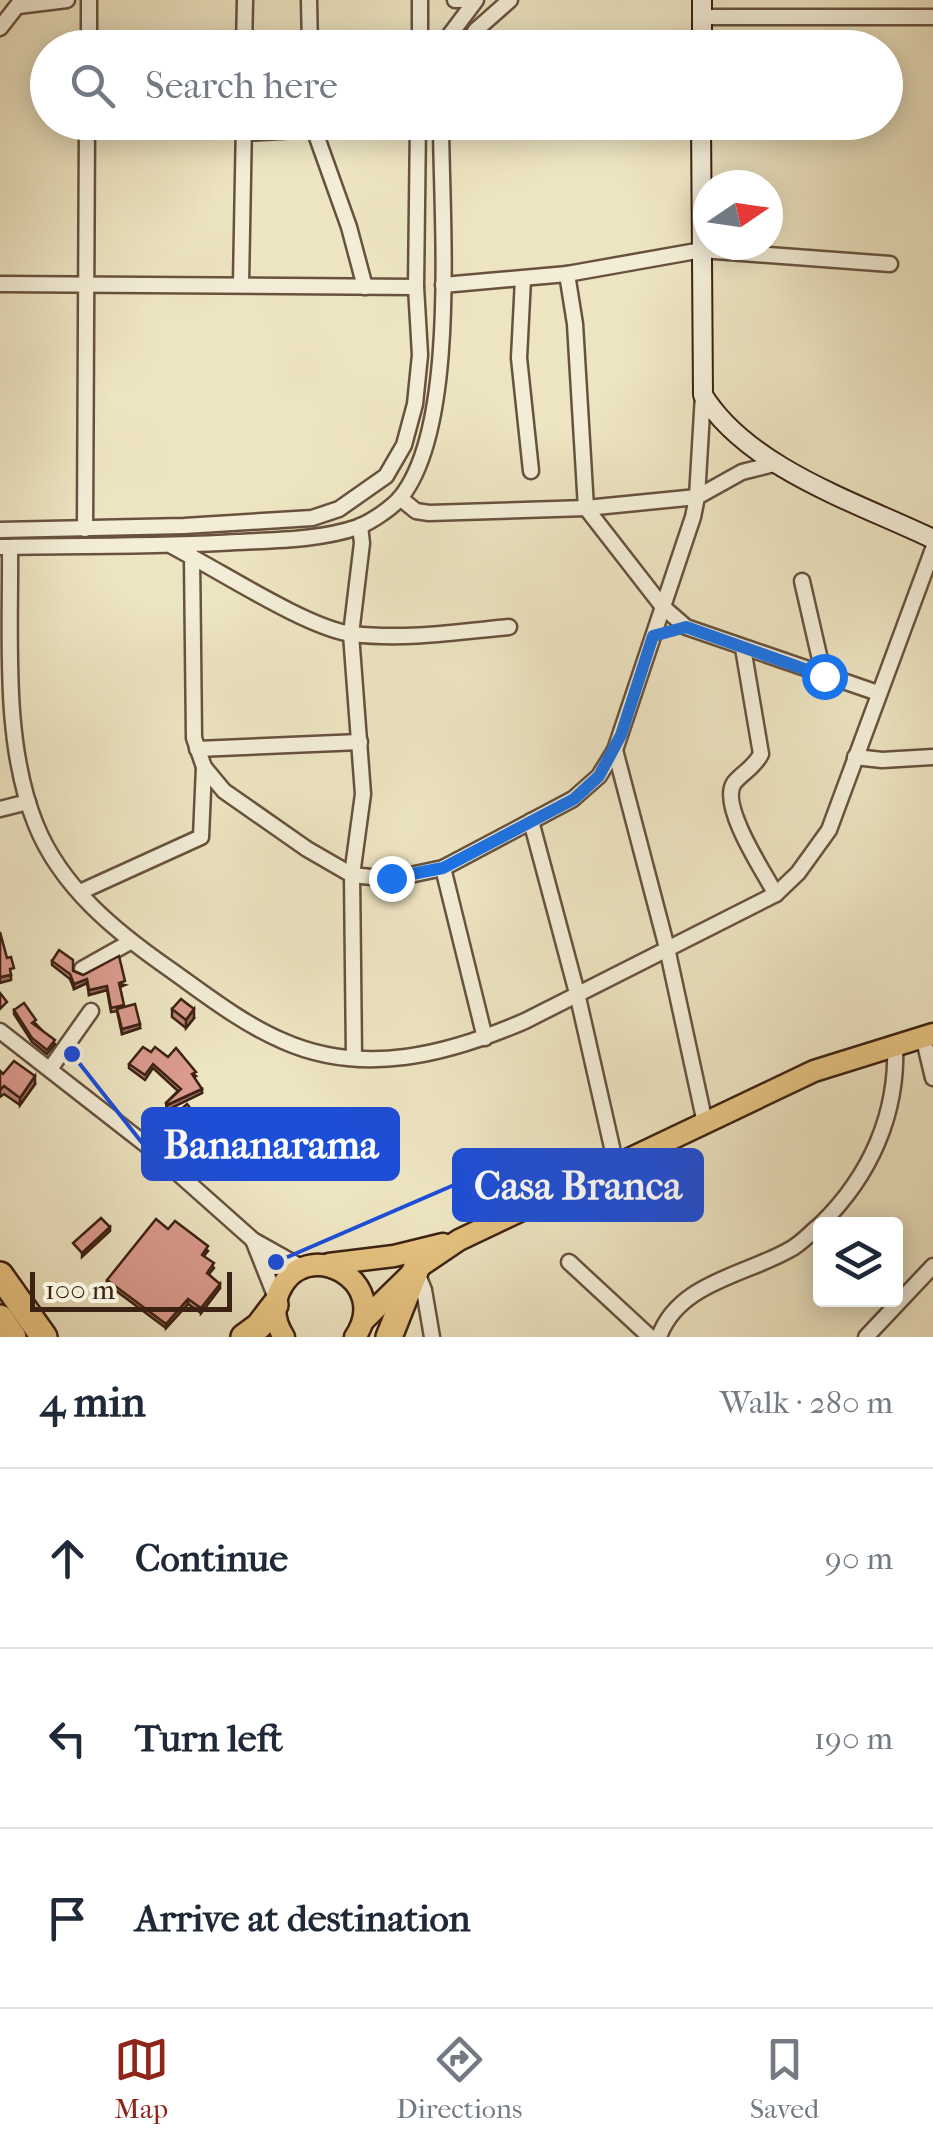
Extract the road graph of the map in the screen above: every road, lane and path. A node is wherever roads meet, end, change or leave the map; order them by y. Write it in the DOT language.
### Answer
graph roads {
  1 [pos="67,0"];
  2 [pos="89,0"];
  3 [pos="245,0"];
  4 [pos="310,0"];
  5 [pos="420,0"];
  6 [pos="476,0"];
  7 [pos="510,0"];
  8 [pos="20,3"];
  9 [pos="702,8"];
  10 [pos="933,17"];
  11 [pos="0,28"];
  12 [pos="88,30"];
  13 [pos="244,30"];
  14 [pos="310,30"];
  15 [pos="420,30"];
  16 [pos="454,30"];
  17 [pos="476,30"];
  18 [pos="87,140"];
  19 [pos="244,140"];
  20 [pos="318,140"];
  21 [pos="418,140"];
  22 [pos="441,140"];
  23 [pos="701,140"];
  24 [pos="701,170"];
  25 [pos="693,252"];
  26 [pos="783,256"];
  27 [pos="702,260"];
  28 [pos="890,264"];
  29 [pos="567,274"];
  30 [pos="523,279"];
  31 [pos="0,284"];
  32 [pos="241,284"];
  33 [pos="85,285"];
  34 [pos="443,286"];
  35 [pos="365,287"];
  36 [pos="416,287"];
  37 [pos="703,395"];
  38 [pos="778,463"];
  39 [pos="531,471"];
  40 [pos="698,497"];
  41 [pos="400,498"];
  42 [pos="586,508"];
  43 [pos="360,526"];
  44 [pos="85,528"];
  45 [pos="0,530"];
  46 [pos="933,538"];
  47 [pos="172,546"];
  48 [pos="5,547"];
  49 [pos="933,549"];
  50 [pos="192,558"];
  51 [pos="802,580"];
  52 [pos="663,607"];
  53 [pos="509,627"];
  54 [pos="686,627"];
  55 [pos="351,634"];
  56 [pos="653,636"];
  57 [pos="743,648"];
  58 [pos="824,676"];
  59 [pos="878,693"];
  60 [pos="360,742"];
  61 [pos="197,749"];
  62 [pos="615,750"];
  63 [pos="855,757"];
  64 [pos="933,757"];
  65 [pos="204,767"];
  66 [pos="28,802"];
  67 [pos="0,809"];
  68 [pos="530,821"];
  69 [pos="443,868"];
  70 [pos="352,876"];
  71 [pos="80,892"];
  72 [pos="776,894"];
  73 [pos="130,942"];
  74 [pos="667,948"];
  75 [pos="82,969"];
  76 [pos="577,993"];
  77 [pos="91,1011"];
  78 [pos="0,1030"];
  79 [pos="928,1035"];
  80 [pos="485,1038"];
  81 [pos="895,1046"];
  82 [pos="354,1058"];
  83 [pos="50,1069"];
  84 [pos="933,1078"];
  85 [pos="705,1123"];
  86 [pos="616,1165"];
  87 [pos="827,1217"];
  88 [pos="813,1232"];
  89 [pos="253,1240"];
  90 [pos="405,1262"];
  91 [pos="569,1262"];
  92 [pos="313,1266"];
  93 [pos="933,1266"];
  94 [pos="0,1276"];
  95 [pos="276,1302"];
  96 [pos="0,1318"];
  97 [pos="359,1332"];
  98 [pos="36,1333"];
  99 [pos="244,1337"];
  100 [pos="284,1337"];
  101 [pos="390,1337"];
  102 [pos="432,1337"];
  103 [pos="650,1337"];
  104 [pos="659,1337"];
  105 [pos="866,1337"];
  1 -- 8 [label="street"];
  2 -- 12 [label="street"];
  3 -- 13 [label="street"];
  4 -- 14 [label="street"];
  5 -- 15 [label="street"];
  6 -- 16 [label="street"];
  7 -- 17 [label="street"];
  8 -- 11 [label="street"];
  9 -- 10 [label="street"];
  18 -- 33 [label="street"];
  19 -- 32 [label="street"];
  20 -- 35 [label="street"];
  21 -- 36 [label="street"];
  22 -- 34 [label="street"];
  23 -- 24 [label="street"];
  25 -- 29 [label="street"];
  26 -- 28 [label="street"];
  27 -- 37 [label="street"];
  29 -- 30 [label="street"];
  29 -- 42 [label="street"];
  30 -- 34 [label="street"];
  30 -- 39 [label="street"];
  31 -- 33 [label="street"];
  32 -- 33 [label="street"];
  32 -- 35 [label="street"];
  33 -- 44 [label="street"];
  34 -- 41 [label="street"];
  35 -- 36 [label="street"];
  36 -- 44 [label="street"];
  37 -- 38 [label="street"];
  37 -- 40 [label="street"];
  38 -- 40 [label="street"];
  38 -- 46 [label="street"];
  40 -- 42 [label="street"];
  40 -- 52 [label="street"];
  41 -- 42 [label="street"];
  41 -- 43 [label="street"];
  42 -- 52 [label="street"];
  43 -- 47 [label="street"];
  43 -- 55 [label="street"];
  44 -- 45 [label="street"];
  47 -- 48 [label="street"];
  47 -- 50 [label="street"];
  48 -- 66 [label="street"];
  49 -- 59 [label="street"];
  50 -- 55 [label="street"];
  50 -- 61 [label="street"];
  51 -- 58 [label="street"];
  52 -- 54 [label="street"];
  52 -- 56 [label="street"];
  53 -- 55 [label="street"];
  54 -- 56 [label="street"];
  54 -- 57 [label="street"];
  55 -- 60 [label="street"];
  56 -- 62 [label="street"];
  57 -- 58 [label="street"];
  57 -- 72 [label="street"];
  58 -- 59 [label="street"];
  59 -- 63 [label="street"];
  60 -- 61 [label="street"];
  60 -- 70 [label="street"];
  61 -- 65 [label="street"];
  62 -- 68 [label="street"];
  62 -- 74 [label="street"];
  63 -- 64 [label="street"];
  63 -- 72 [label="street"];
  65 -- 70 [label="street"];
  65 -- 71 [label="street"];
  66 -- 67 [label="street"];
  66 -- 71 [label="street"];
  68 -- 69 [label="street"];
  68 -- 76 [label="street"];
  69 -- 70 [label="street"];
  69 -- 80 [label="street"];
  70 -- 82 [label="street"];
  71 -- 73 [label="street"];
  72 -- 74 [label="street"];
  73 -- 75 [label="street"];
  73 -- 82 [label="street"];
  74 -- 76 [label="street"];
  74 -- 85 [label="street"];
  76 -- 80 [label="street"];
  76 -- 86 [label="street"];
  77 -- 83 [label="street"];
  78 -- 83 [label="street"];
  79 -- 81 [label="main road"];
  79 -- 84 [label="street"];
  80 -- 82 [label="street"];
  81 -- 85 [label="main road"];
  81 -- 87 [label="street"];
  83 -- 89 [label="street"];
  85 -- 86 [label="main road"];
  86 -- 90 [label="main road"];
  88 -- 104 [label="street"];
  89 -- 92 [label="street"];
  89 -- 95 [label="street"];
  90 -- 92 [label="main road"];
  90 -- 97 [label="main road"];
  90 -- 101 [label="highway"];
  90 -- 102 [label="street"];
  91 -- 103 [label="street"];
  92 -- 95 [label="main road"];
  92 -- 97 [label="main road"];
  93 -- 105 [label="street"];
  94 -- 98 [label="highway"];
  95 -- 99 [label="highway"];
  95 -- 100 [label="main road"];
  96 -- 98 [label="highway"];
}
